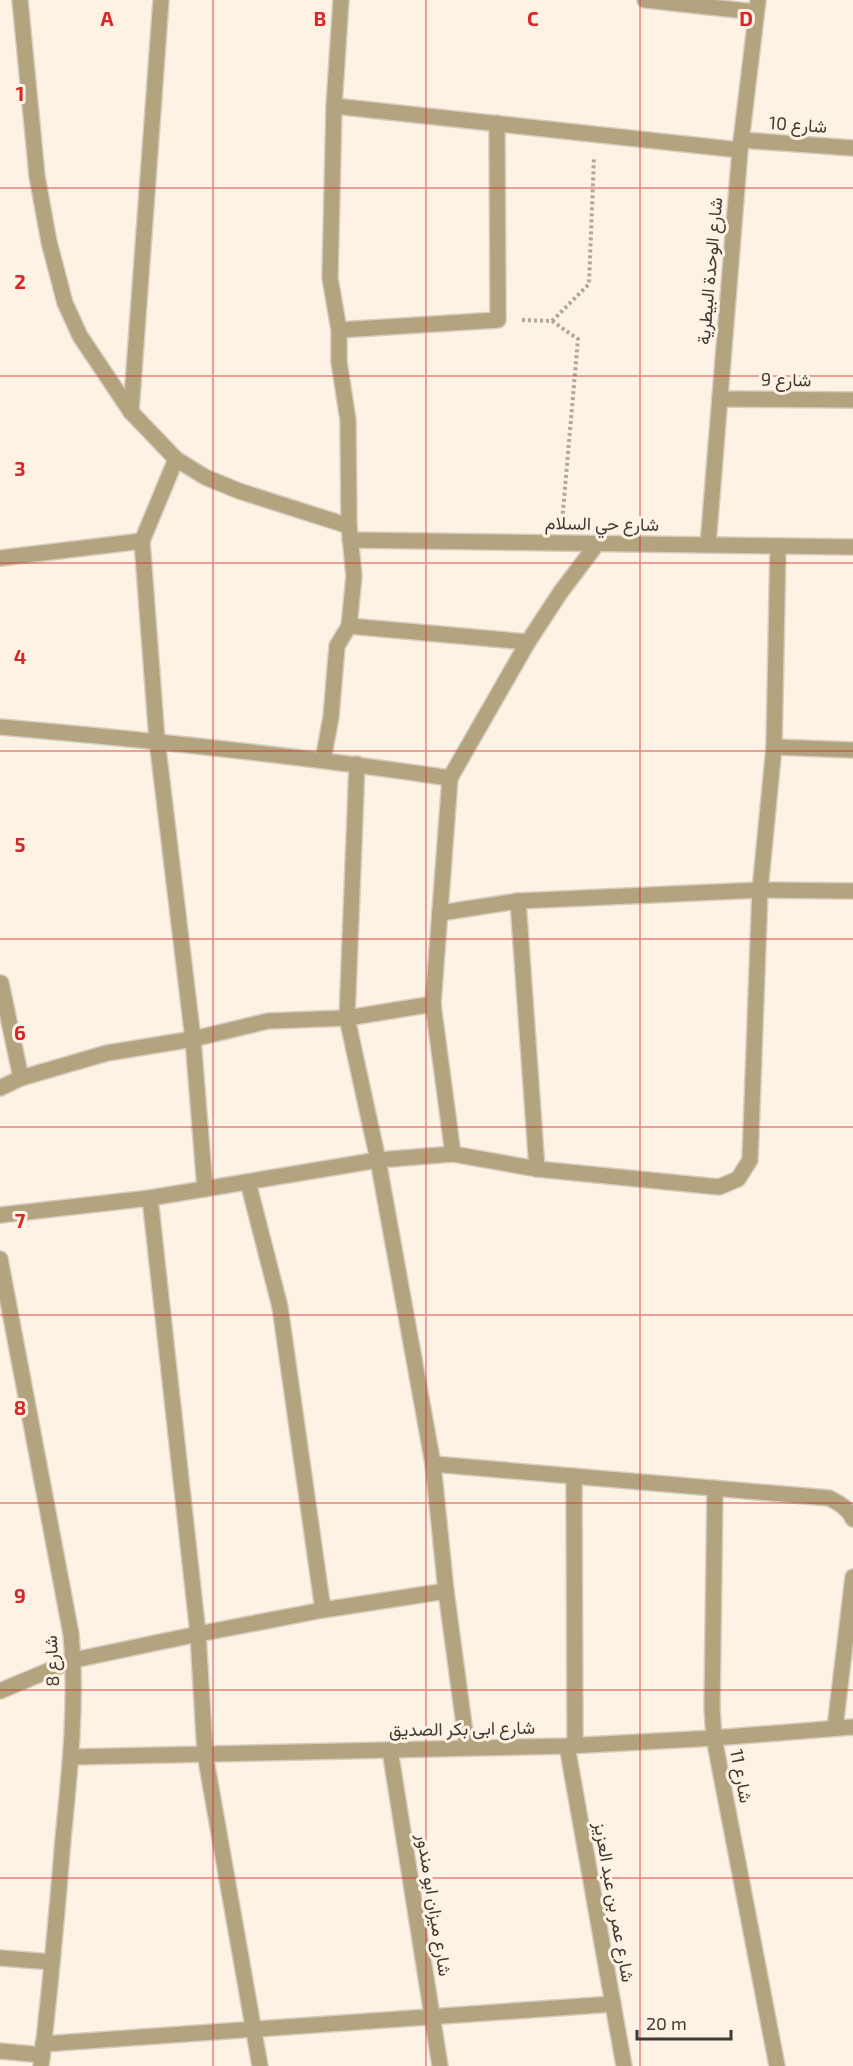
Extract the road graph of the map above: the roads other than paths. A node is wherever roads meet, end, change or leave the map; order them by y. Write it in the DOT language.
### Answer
graph roads {
  1 [pos="20,0"];
  2 [pos="161,0"];
  3 [pos="341,0"];
  4 [pos="645,0"];
  5 [pos="757,6"];
  6 [pos="334,106"];
  7 [pos="497,123"];
  8 [pos="740,145"];
  9 [pos="853,148"];
  10 [pos="339,330"];
  11 [pos="720,399"];
  12 [pos="853,400"];
  13 [pos="131,412"];
  14 [pos="176,459"];
  15 [pos="350,533"];
  16 [pos="142,542"];
  17 [pos="597,544"];
  18 [pos="708,545"];
  19 [pos="778,546"];
  20 [pos="853,547"];
  21 [pos="0,558"];
  22 [pos="349,626"];
  23 [pos="528,642"];
  24 [pos="0,727"];
  25 [pos="157,740"];
  26 [pos="774,747"];
  27 [pos="853,750"];
  28 [pos="323,760"];
  29 [pos="357,764"];
  30 [pos="450,778"];
  31 [pos="760,890"];
  32 [pos="853,891"];
  33 [pos="518,901"];
  34 [pos="440,913"];
  35 [pos="1,983"];
  36 [pos="433,1004"];
  37 [pos="347,1018"];
  38 [pos="193,1039"];
  39 [pos="21,1078"];
  40 [pos="0,1088"];
  41 [pos="453,1154"];
  42 [pos="378,1160"];
  43 [pos="537,1169"];
  44 [pos="248,1182"];
  45 [pos="205,1189"];
  46 [pos="150,1198"];
  47 [pos="0,1215"];
  48 [pos="0,1259"];
  49 [pos="433,1464"];
  50 [pos="574,1476"];
  51 [pos="715,1488"];
  52 [pos="853,1519"];
  53 [pos="853,1577"];
  54 [pos="446,1592"];
  55 [pos="323,1610"];
  56 [pos="198,1634"];
  57 [pos="74,1660"];
  58 [pos="0,1691"];
  59 [pos="853,1727"];
  60 [pos="835,1728"];
  61 [pos="714,1738"];
  62 [pos="571,1745"];
  63 [pos="467,1748"];
  64 [pos="390,1750"];
  65 [pos="205,1754"];
  66 [pos="71,1757"];
  67 [pos="0,1958"];
  68 [pos="52,1962"];
  69 [pos="613,2004"];
  70 [pos="432,2017"];
  71 [pos="254,2030"];
  72 [pos="0,2051"];
  73 [pos="42,2055"];
  74 [pos="260,2066"];
  75 [pos="440,2066"];
  76 [pos="624,2066"];
  77 [pos="777,2066"];
  1 -- 13 [label="street, شارع حي السلام"];
  2 -- 13 [label="street"];
  3 -- 6 [label="street"];
  4 -- 5 [label="street"];
  5 -- 8 [label="street, شارع الوحدة البيطرية"];
  6 -- 7 [label="street, شارع 10"];
  6 -- 10 [label="street"];
  7 -- 8 [label="street, شارع 10"];
  7 -- 10 [label="street"];
  8 -- 9 [label="street, شارع 10"];
  8 -- 11 [label="street, شارع الوحدة البيطرية"];
  10 -- 15 [label="street"];
  11 -- 12 [label="street, شارع 9"];
  11 -- 18 [label="street, شارع الوحدة البيطرية"];
  13 -- 14 [label="street, شارع حي السلام"];
  14 -- 15 [label="street, شارع حي السلام"];
  14 -- 16 [label="street"];
  15 -- 17 [label="street, شارع حي السلام"];
  15 -- 22 [label="street"];
  16 -- 21 [label="street"];
  16 -- 25 [label="street"];
  17 -- 18 [label="street, شارع حي السلام"];
  17 -- 23 [label="street"];
  18 -- 19 [label="street, شارع حي السلام"];
  19 -- 20 [label="street, شارع حي السلام"];
  19 -- 26 [label="street"];
  22 -- 23 [label="street"];
  22 -- 28 [label="street"];
  23 -- 30 [label="street"];
  24 -- 25 [label="street"];
  25 -- 28 [label="street"];
  25 -- 38 [label="street"];
  26 -- 27 [label="street"];
  26 -- 31 [label="street"];
  28 -- 29 [label="street"];
  29 -- 30 [label="street"];
  29 -- 37 [label="street"];
  30 -- 34 [label="street"];
  31 -- 32 [label="street"];
  31 -- 33 [label="street"];
  31 -- 43 [label="street"];
  33 -- 34 [label="street"];
  33 -- 43 [label="street"];
  34 -- 36 [label="street"];
  35 -- 39 [label="street"];
  36 -- 37 [label="street"];
  36 -- 41 [label="street"];
  37 -- 38 [label="street"];
  37 -- 42 [label="street"];
  38 -- 39 [label="street"];
  38 -- 45 [label="street"];
  39 -- 40 [label="street"];
  41 -- 42 [label="street"];
  41 -- 43 [label="street"];
  42 -- 44 [label="street"];
  42 -- 49 [label="street"];
  44 -- 45 [label="street"];
  44 -- 55 [label="street"];
  45 -- 46 [label="street"];
  46 -- 47 [label="street"];
  46 -- 56 [label="street"];
  48 -- 57 [label="street, شارع 8"];
  49 -- 50 [label="street"];
  49 -- 54 [label="street"];
  50 -- 51 [label="street"];
  50 -- 62 [label="street, شارع عمر بن عبد العزيز"];
  51 -- 52 [label="street"];
  51 -- 61 [label="street, شارع 11"];
  53 -- 60 [label="street"];
  54 -- 55 [label="street"];
  54 -- 63 [label="street"];
  55 -- 56 [label="street"];
  56 -- 57 [label="street"];
  56 -- 65 [label="street"];
  57 -- 58 [label="street"];
  57 -- 66 [label="street, شارع 8"];
  59 -- 60 [label="street, شارع ابى بكر الصديق"];
  60 -- 61 [label="street, شارع ابى بكر الصديق"];
  61 -- 62 [label="street, شارع ابى بكر الصديق"];
  61 -- 77 [label="street, شارع 11"];
  62 -- 63 [label="street, شارع ابى بكر الصديق"];
  62 -- 69 [label="street, شارع عمر بن عبد العزيز"];
  63 -- 64 [label="street, شارع ابى بكر الصديق"];
  64 -- 65 [label="street, شارع ابى بكر الصديق"];
  64 -- 70 [label="street, شارع ميزان ابو مندور"];
  65 -- 66 [label="street, شارع ابى بكر الصديق"];
  65 -- 71 [label="street"];
  66 -- 68 [label="street, شارع 8"];
  67 -- 68 [label="street"];
  68 -- 73 [label="street, شارع 8"];
  69 -- 70 [label="street"];
  69 -- 76 [label="street, شارع عمر بن عبد العزيز"];
  70 -- 71 [label="street"];
  70 -- 75 [label="street, شارع ميزان ابو مندور"];
  71 -- 73 [label="street"];
  71 -- 74 [label="street"];
  72 -- 73 [label="street"];
}
